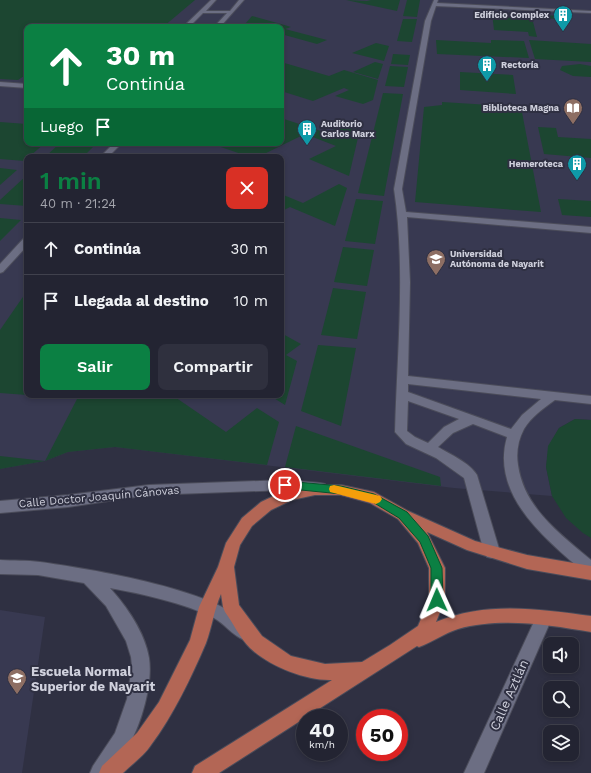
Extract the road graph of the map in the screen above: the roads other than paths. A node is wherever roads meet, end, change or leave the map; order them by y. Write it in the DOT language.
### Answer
graph roads {
  1 [pos="214,0"];
  2 [pos="242,0"];
  3 [pos="435,2"];
  4 [pos="202,12"];
  5 [pos="230,12"];
  6 [pos="591,12"];
  7 [pos="189,24"];
  8 [pos="220,24"];
  9 [pos="0,84"];
  10 [pos="24,86"];
  11 [pos="115,146"];
  12 [pos="107,154"];
  13 [pos="402,214"];
  14 [pos="591,230"];
  15 [pos="24,243"];
  16 [pos="0,270"];
  17 [pos="402,379"];
  18 [pos="401,394"];
  19 [pos="554,395"];
  20 [pos="591,400"];
  21 [pos="473,419"];
  22 [pos="514,435"];
  23 [pos="430,449"];
  24 [pos="341,490"];
  25 [pos="0,506"];
  26 [pos="403,515"];
  27 [pos="492,552"];
  28 [pos="0,567"];
  29 [pos="226,567"];
  30 [pos="591,569"];
  31 [pos="591,573"];
  32 [pos="88,578"];
  33 [pos="207,606"];
  34 [pos="544,618"];
  35 [pos="591,624"];
  36 [pos="256,642"];
  37 [pos="401,647"];
  38 [pos="364,670"];
  39 [pos="100,773"];
  40 [pos="109,773"];
  41 [pos="202,773"];
  42 [pos="474,773"];
  1 -- 4 [label="street"];
  2 -- 5 [label="street"];
  3 -- 6 [label="street"];
  3 -- 13 [label="street"];
  4 -- 5 [label="street"];
  4 -- 7 [label="street"];
  5 -- 8 [label="street"];
  9 -- 10 [label="street"];
  11 -- 12 [label="street"];
  13 -- 14 [label="street"];
  13 -- 17 [label="street"];
  15 -- 16 [label="street"];
  17 -- 18 [label="street"];
  17 -- 19 [label="street"];
  18 -- 21 [label="street"];
  18 -- 23 [label="street"];
  19 -- 20 [label="street"];
  19 -- 22 [label="street"];
  21 -- 22 [label="street"];
  21 -- 23 [label="street"];
  22 -- 30 [label="street"];
  23 -- 27 [label="street"];
  24 -- 25 [label="street, Calle Doctor Joaquín Cánovas"];
  24 -- 26 [label="main road"];
  24 -- 29 [label="main road"];
  26 -- 27 [label="main road"];
  26 -- 37 [label="main road"];
  27 -- 31 [label="main road"];
  28 -- 32 [label="street"];
  29 -- 33 [label="main road"];
  29 -- 36 [label="main road"];
  32 -- 33 [label="street"];
  32 -- 39 [label="street"];
  33 -- 36 [label="street"];
  33 -- 40 [label="main road"];
  34 -- 35 [label="main road"];
  34 -- 37 [label="main road"];
  34 -- 42 [label="street, Calle Aztlán"];
  36 -- 38 [label="main road"];
  37 -- 38 [label="main road"];
  38 -- 41 [label="main road"];
}
